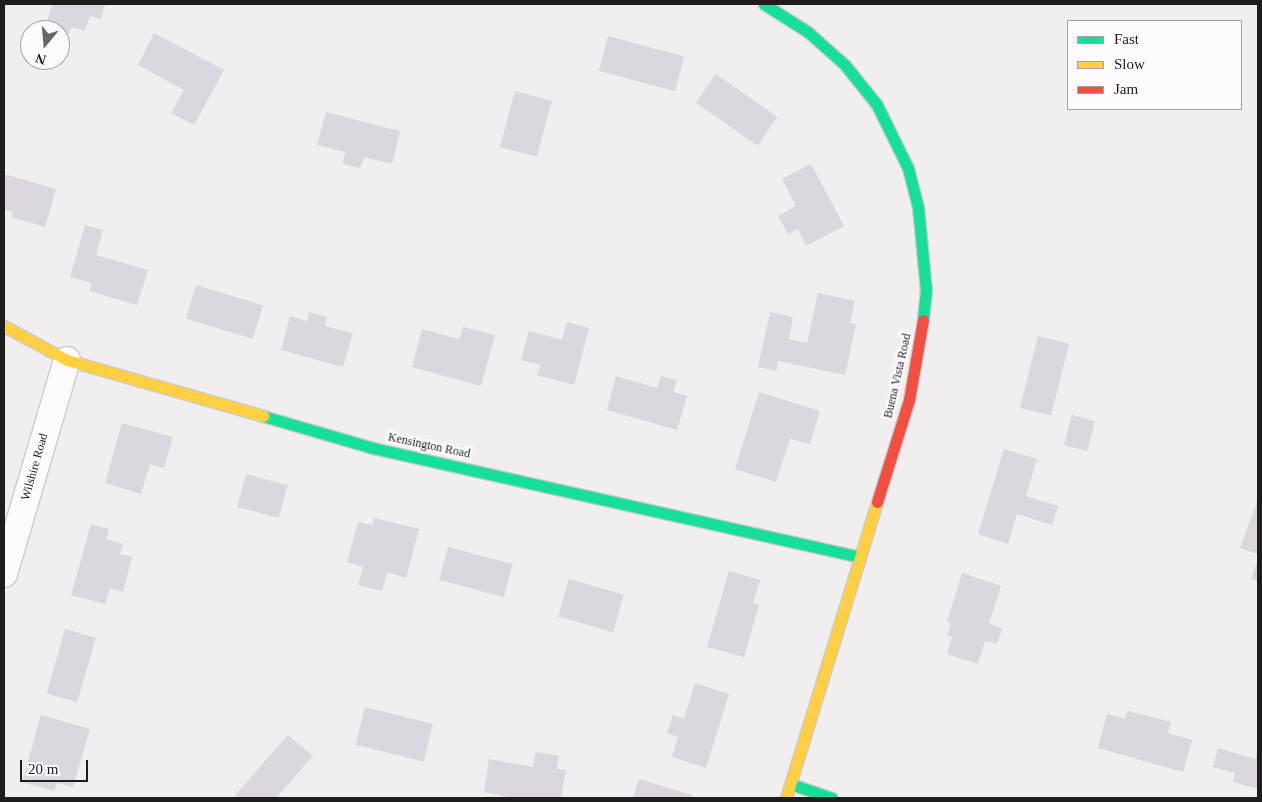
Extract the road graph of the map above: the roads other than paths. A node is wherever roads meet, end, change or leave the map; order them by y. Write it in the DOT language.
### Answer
graph roads {
  1 [pos="779,7"];
  2 [pos="4,326"];
  3 [pos="67,360"];
  4 [pos="860,557"];
  5 [pos="4,574"];
  6 [pos="791,784"];
  7 [pos="786,798"];
  8 [pos="832,798"];
  1 -- 4 [label="street, Buena Vista Road"];
  2 -- 3 [label="street, Kensington Road"];
  3 -- 4 [label="street, Kensington Road"];
  3 -- 5 [label="street, Wilshire Road"];
  4 -- 6 [label="street, Buena Vista Road"];
  6 -- 7 [label="street, Buena Vista Road"];
  6 -- 8 [label="street"];
}
